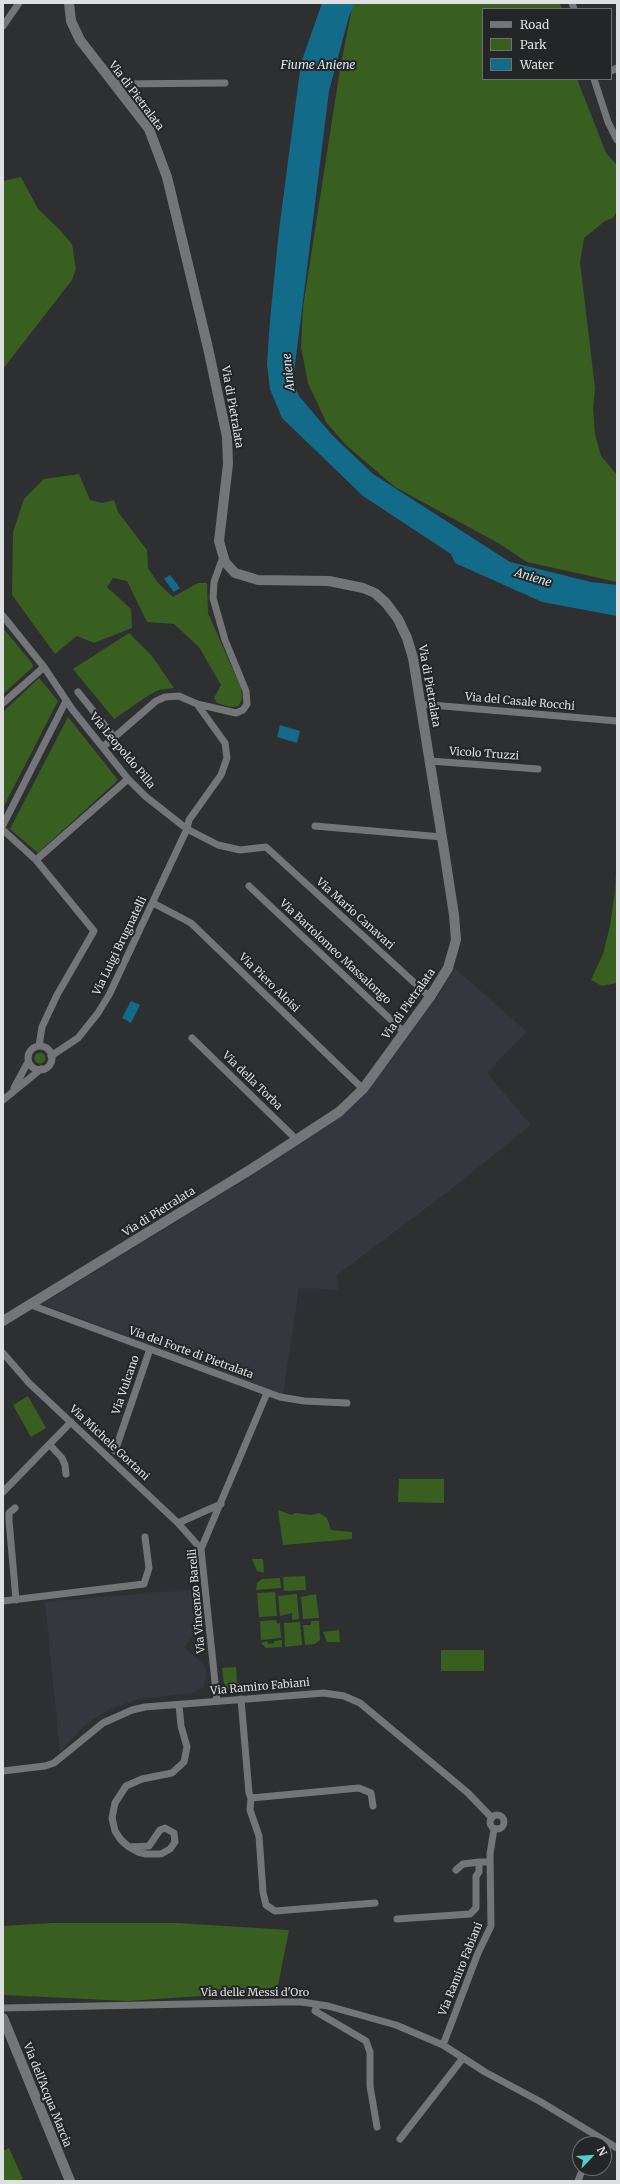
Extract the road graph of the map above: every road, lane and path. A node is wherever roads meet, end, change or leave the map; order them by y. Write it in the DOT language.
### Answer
graph roads {
  1 [pos="19,3"];
  2 [pos="69,3"];
  3 [pos="3,26"];
  4 [pos="594,80"];
  5 [pos="226,83"];
  6 [pos="113,84"];
  7 [pos="617,140"];
  8 [pos="223,557"];
  9 [pos="3,616"];
  10 [pos="44,667"];
  11 [pos="78,692"];
  12 [pos="66,701"];
  13 [pos="3,704"];
  14 [pos="198,704"];
  15 [pos="420,704"];
  16 [pos="617,721"];
  17 [pos="114,737"];
  18 [pos="103,747"];
  19 [pos="430,761"];
  20 [pos="538,769"];
  21 [pos="128,779"];
  22 [pos="3,825"];
  23 [pos="315,826"];
  24 [pos="187,829"];
  25 [pos="3,830"];
  26 [pos="442,837"];
  27 [pos="266,847"];
  28 [pos="36,860"];
  29 [pos="249,886"];
  30 [pos="153,902"];
  31 [pos="430,997"];
  32 [pos="405,1033"];
  33 [pos="192,1038"];
  34 [pos="39,1046"];
  35 [pos="52,1056"];
  36 [pos="28,1062"];
  37 [pos="41,1069"];
  38 [pos="363,1089"];
  39 [pos="6,1094"];
  40 [pos="297,1140"];
  41 [pos="31,1305"];
  42 [pos="3,1321"];
  43 [pos="150,1349"];
  44 [pos="3,1353"];
  45 [pos="267,1393"];
  46 [pos="347,1403"];
  47 [pos="71,1422"];
  48 [pos="50,1445"];
  49 [pos="115,1450"];
  50 [pos="66,1474"];
  51 [pos="3,1492"];
  52 [pos="221,1504"];
  53 [pos="14,1508"];
  54 [pos="178,1522"];
  55 [pos="145,1537"];
  56 [pos="201,1548"];
  57 [pos="16,1600"];
  58 [pos="3,1601"];
  59 [pos="241,1699"];
  60 [pos="217,1701"];
  61 [pos="179,1705"];
  62 [pos="3,1772"];
  63 [pos="251,1798"];
  64 [pos="373,1806"];
  65 [pos="492,1818"];
  66 [pos="494,1829"];
  67 [pos="129,1847"];
  68 [pos="479,1862"];
  69 [pos="490,1862"];
  70 [pos="456,1870"];
  71 [pos="375,1903"];
  72 [pos="397,1919"];
  73 [pos="317,2005"];
  74 [pos="3,2008"];
  75 [pos="3,2018"];
  76 [pos="443,2045"];
  77 [pos="463,2058"];
  78 [pos="377,2127"];
  79 [pos="597,2136"];
  80 [pos="400,2139"];
  81 [pos="70,2181"];
  1 -- 3 [label="street"];
  2 -- 6 [label="street, Via di Pietralata"];
  4 -- 7 [label="street"];
  5 -- 6 [label="street"];
  6 -- 8 [label="street, Via di Pietralata"];
  8 -- 14 [label="street"];
  8 -- 15 [label="street, Via di Pietralata"];
  9 -- 10 [label="street, Via Leopoldo Pilla"];
  10 -- 12 [label="street, Via Leopoldo Pilla"];
  10 -- 13 [label="street"];
  11 -- 17 [label="street"];
  12 -- 18 [label="street, Via Leopoldo Pilla"];
  12 -- 22 [label="street"];
  14 -- 17 [label="street"];
  14 -- 24 [label="street, Via Luigi Brugnatelli"];
  15 -- 16 [label="street, Via del Casale Rocchi"];
  15 -- 19 [label="street, Via di Pietralata"];
  17 -- 18 [label="street"];
  18 -- 21 [label="street, Via Leopoldo Pilla"];
  19 -- 20 [label="street, Vicolo Truzzi"];
  19 -- 26 [label="street, Via di Pietralata"];
  21 -- 24 [label="street, Via Leopoldo Pilla"];
  21 -- 28 [label="street"];
  23 -- 26 [label="street"];
  24 -- 27 [label="street, Via Leopoldo Pilla"];
  24 -- 30 [label="street, Via Luigi Brugnatelli"];
  25 -- 28 [label="street"];
  26 -- 31 [label="street, Via di Pietralata"];
  27 -- 31 [label="street, Via Mario Canavari"];
  28 -- 34 [label="street"];
  29 -- 32 [label="street, Via Bartolomeo Massalongo"];
  30 -- 35 [label="street, Via Luigi Brugnatelli"];
  30 -- 38 [label="street, Via Piero Aloisi"];
  31 -- 32 [label="street, Via di Pietralata"];
  32 -- 38 [label="street, Via di Pietralata"];
  33 -- 40 [label="street, Via della Torba"];
  34 -- 35 [label="street"];
  34 -- 36 [label="street"];
  35 -- 37 [label="street"];
  36 -- 37 [label="street"];
  36 -- 39 [label="street"];
  37 -- 39 [label="street"];
  38 -- 40 [label="street, Via di Pietralata"];
  40 -- 41 [label="street, Via di Pietralata"];
  41 -- 42 [label="street, Via di Pietralata"];
  41 -- 43 [label="street, Via del Forte di Pietralata"];
  43 -- 45 [label="street, Via del Forte di Pietralata"];
  43 -- 49 [label="street, Via Vulcano"];
  44 -- 47 [label="street, Via Michele Gortani"];
  45 -- 46 [label="street, Via del Forte di Pietralata"];
  45 -- 52 [label="street, Via Vincenzo Barelli"];
  47 -- 48 [label="street"];
  47 -- 54 [label="street, Via Michele Gortani"];
  48 -- 50 [label="street"];
  48 -- 51 [label="street"];
  52 -- 54 [label="street"];
  52 -- 56 [label="street, Via Vincenzo Barelli"];
  53 -- 57 [label="street"];
  54 -- 56 [label="street, Via Michele Gortani"];
  55 -- 57 [label="street"];
  56 -- 60 [label="street, Via Vincenzo Barelli"];
  57 -- 58 [label="street"];
  59 -- 60 [label="street, Via Ramiro Fabiani"];
  59 -- 63 [label="street"];
  59 -- 65 [label="street, Via Ramiro Fabiani"];
  60 -- 61 [label="street, Via Ramiro Fabiani"];
  61 -- 62 [label="street, Via Ramiro Fabiani"];
  61 -- 67 [label="street"];
  63 -- 64 [label="street"];
  63 -- 71 [label="street"];
  65 -- 66 [label="street, Via Ramiro Fabiani"];
  65 -- 66 [label="street, Via Ramiro Fabiani"];
  66 -- 69 [label="street, Via Ramiro Fabiani"];
  67 -- 67 [label="street"];
  68 -- 69 [label="street"];
  68 -- 70 [label="street"];
  68 -- 72 [label="street"];
  69 -- 76 [label="street, Via Ramiro Fabiani"];
  73 -- 74 [label="street, Via delle Messi d'Oro"];
  73 -- 76 [label="street, Via delle Messi d'Oro"];
  73 -- 78 [label="street"];
  75 -- 81 [label="street, Via dell'Acqua Marcia"];
  76 -- 77 [label="street, Via delle Messi d'Oro"];
  77 -- 79 [label="street, Via delle Messi d'Oro"];
  77 -- 80 [label="street"];
}
